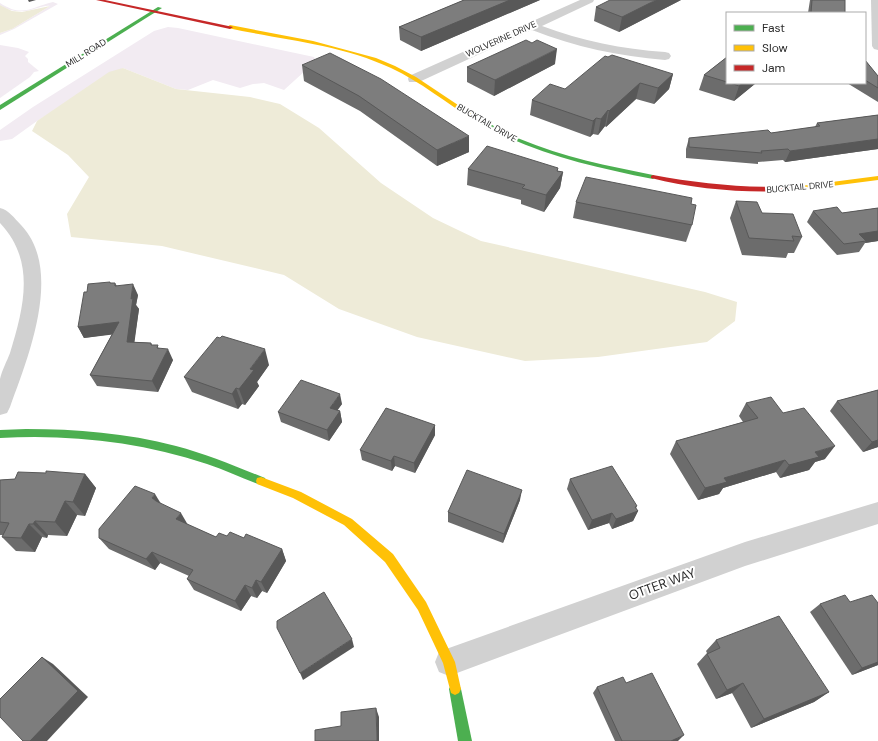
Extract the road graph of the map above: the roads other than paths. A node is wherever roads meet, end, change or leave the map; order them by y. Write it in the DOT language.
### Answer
graph roads {
  1 [pos="98,0"];
  2 [pos="589,0"];
  3 [pos="876,0"];
  4 [pos="167,4"];
  5 [pos="155,11"];
  6 [pos="532,26"];
  7 [pos="878,46"];
  8 [pos="665,56"];
  9 [pos="414,79"];
  10 [pos="0,108"];
  11 [pos="878,178"];
  12 [pos="0,213"];
  13 [pos="0,407"];
  14 [pos="0,434"];
  15 [pos="878,514"];
  16 [pos="449,662"];
  17 [pos="465,741"];
  1 -- 5 [label="street, BUCKTAIL DRIVE"];
  2 -- 6 [label="street, WOLVERINE DRIVE"];
  3 -- 7 [label="street"];
  4 -- 5 [label="street, MILL ROAD"];
  5 -- 9 [label="street, BUCKTAIL DRIVE"];
  5 -- 10 [label="street, MILL ROAD"];
  6 -- 8 [label="street"];
  6 -- 9 [label="street, WOLVERINE DRIVE"];
  9 -- 11 [label="street, BUCKTAIL DRIVE"];
  12 -- 13 [label="street"];
  14 -- 16 [label="street"];
  15 -- 16 [label="street, OTTER WAY"];
  16 -- 17 [label="street"];
}
